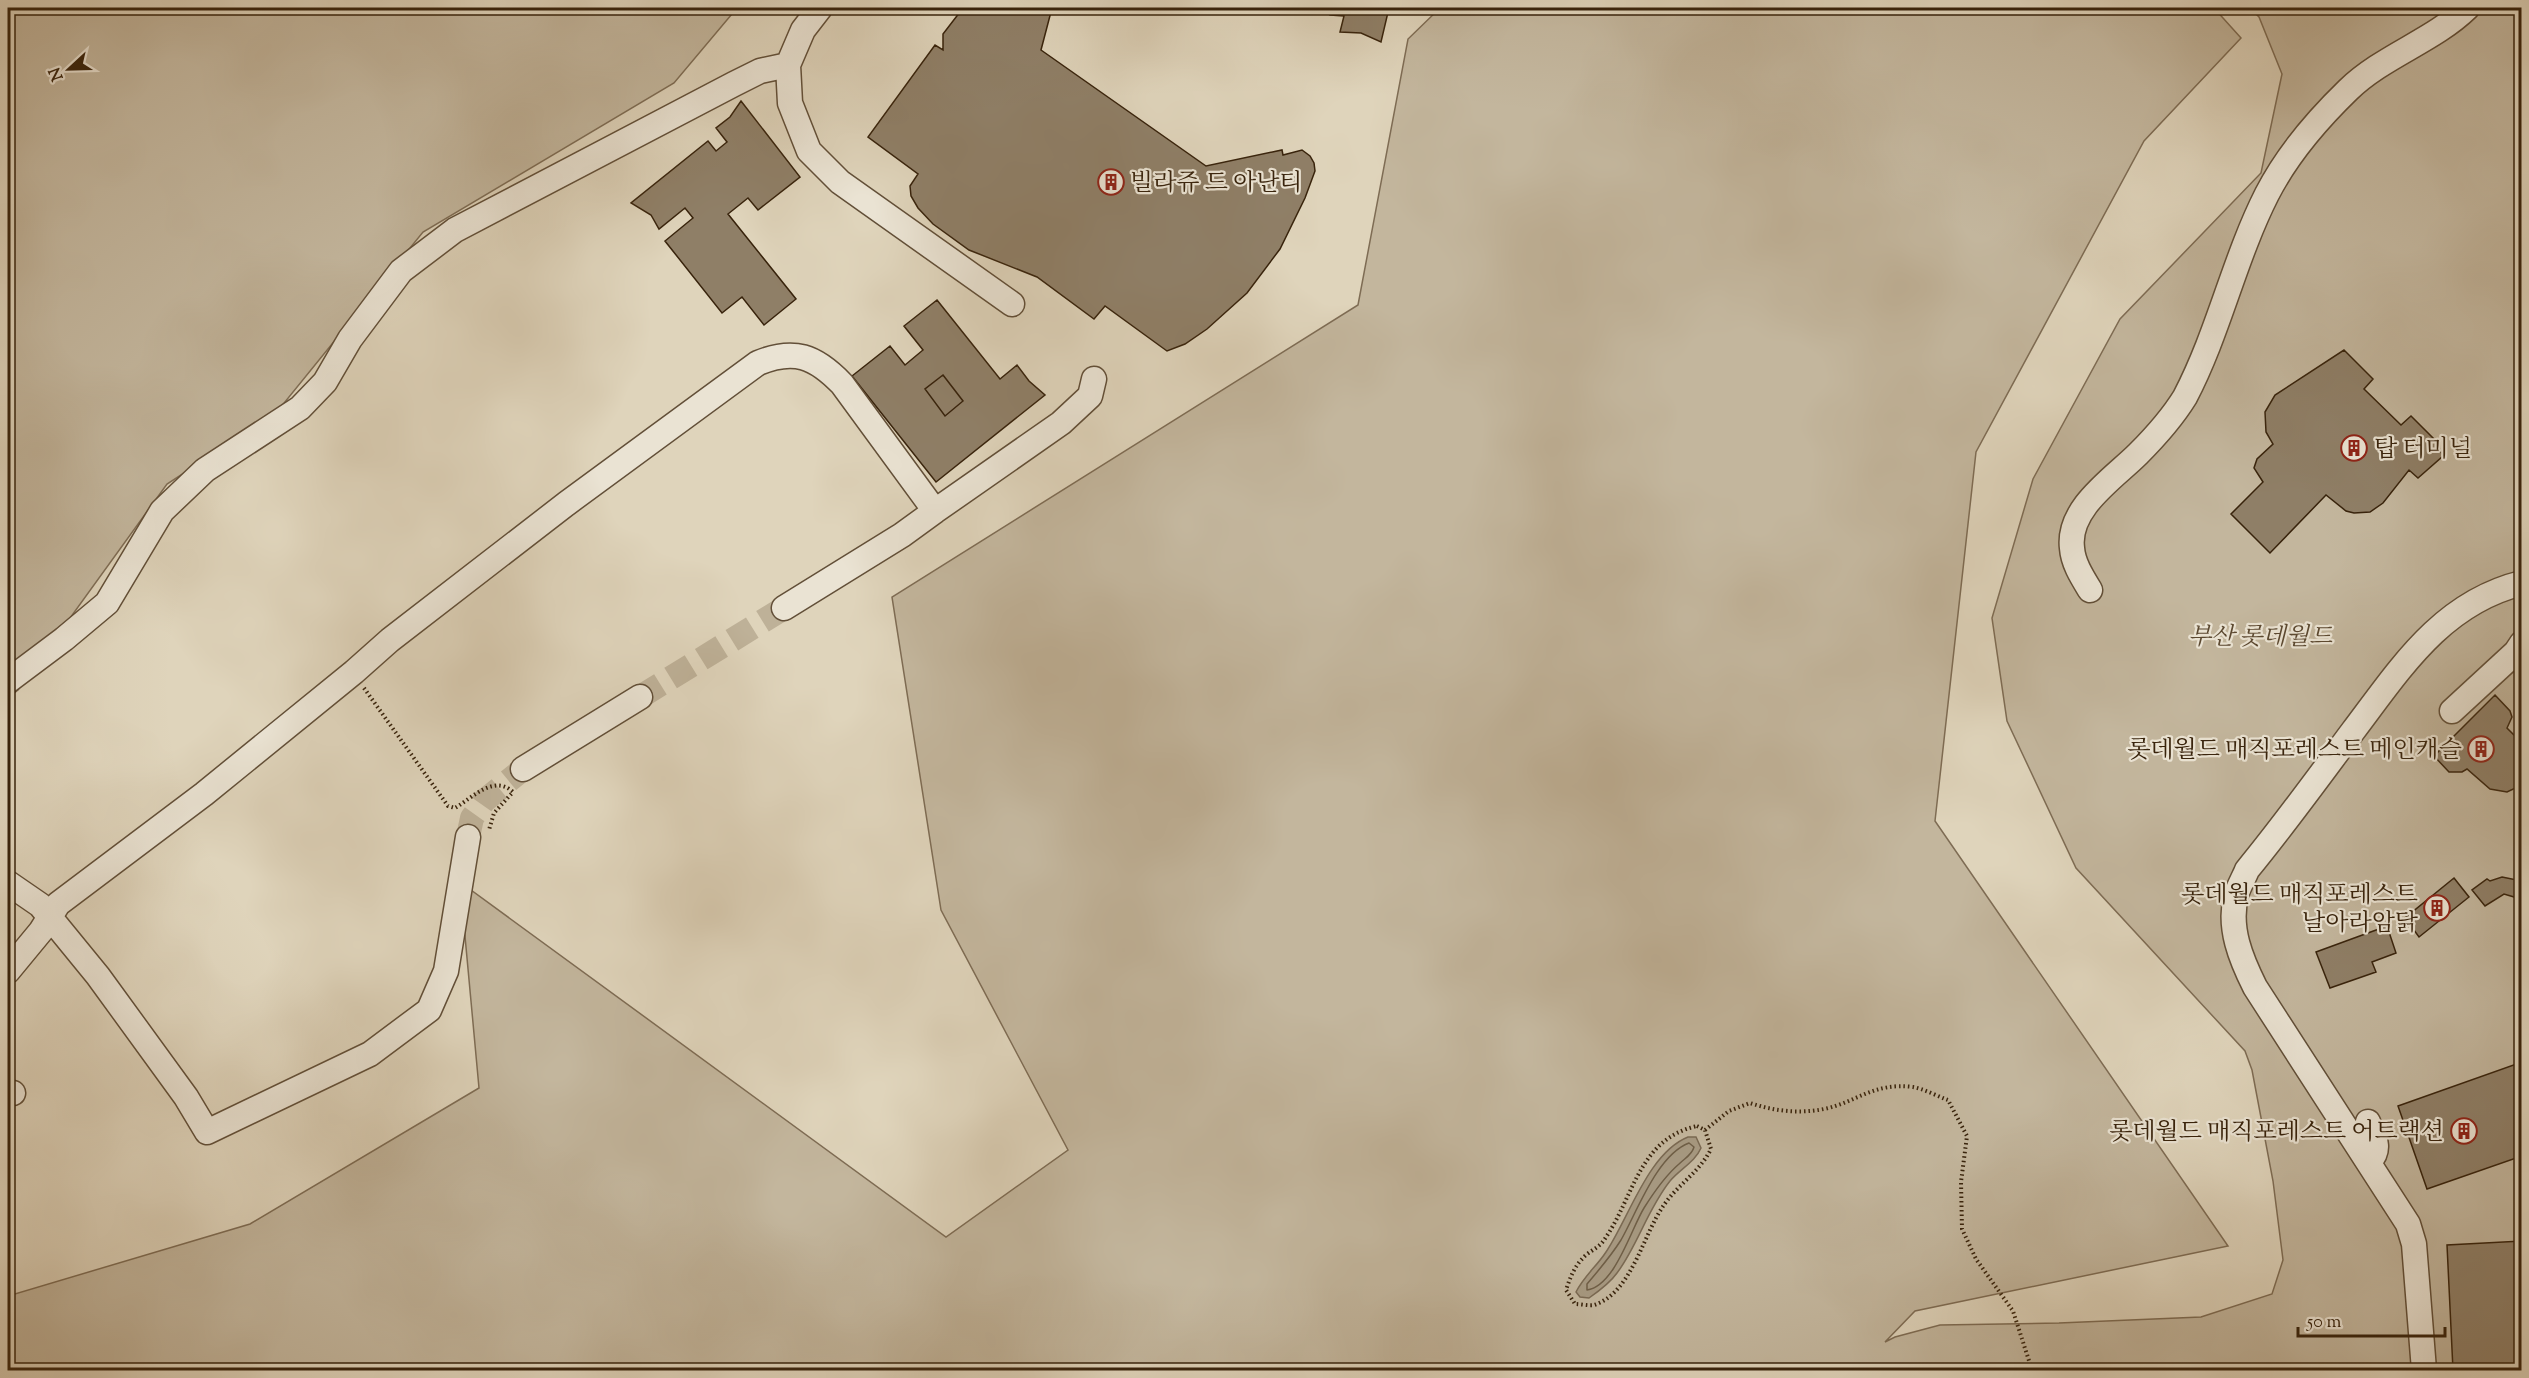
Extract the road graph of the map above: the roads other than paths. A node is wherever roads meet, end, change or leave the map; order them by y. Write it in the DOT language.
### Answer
graph roads {
  1 [pos="820,8"];
  2 [pos="2467,8"];
  3 [pos="789,65"];
  4 [pos="1012,304"];
  5 [pos="1094,380"];
  6 [pos="935,511"];
  7 [pos="2090,590"];
  8 [pos="2520,590"];
  9 [pos="783,608"];
  10 [pos="2522,643"];
  11 [pos="8,681"];
  12 [pos="640,697"];
  13 [pos="2452,711"];
  14 [pos="523,769"];
  15 [pos="478,836"];
  16 [pos="8,883"];
  17 [pos="49,916"];
  18 [pos="8,971"];
  19 [pos="2368,1122"];
  20 [pos="2369,1162"];
  21 [pos="2424,1371"];
  1 -- 3 [label="lane"];
  2 -- 7 [label="lane"];
  3 -- 4 [label="lane"];
  3 -- 11 [label="lane"];
  5 -- 6 [label="lane"];
  6 -- 9 [label="lane"];
  6 -- 17 [label="lane"];
  8 -- 20 [label="lane"];
  10 -- 13 [label="lane"];
  12 -- 14 [label="lane"];
  15 -- 17 [label="lane"];
  16 -- 17 [label="lane"];
  17 -- 18 [label="lane"];
  19 -- 20 [label="lane"];
  20 -- 21 [label="lane"];
}
